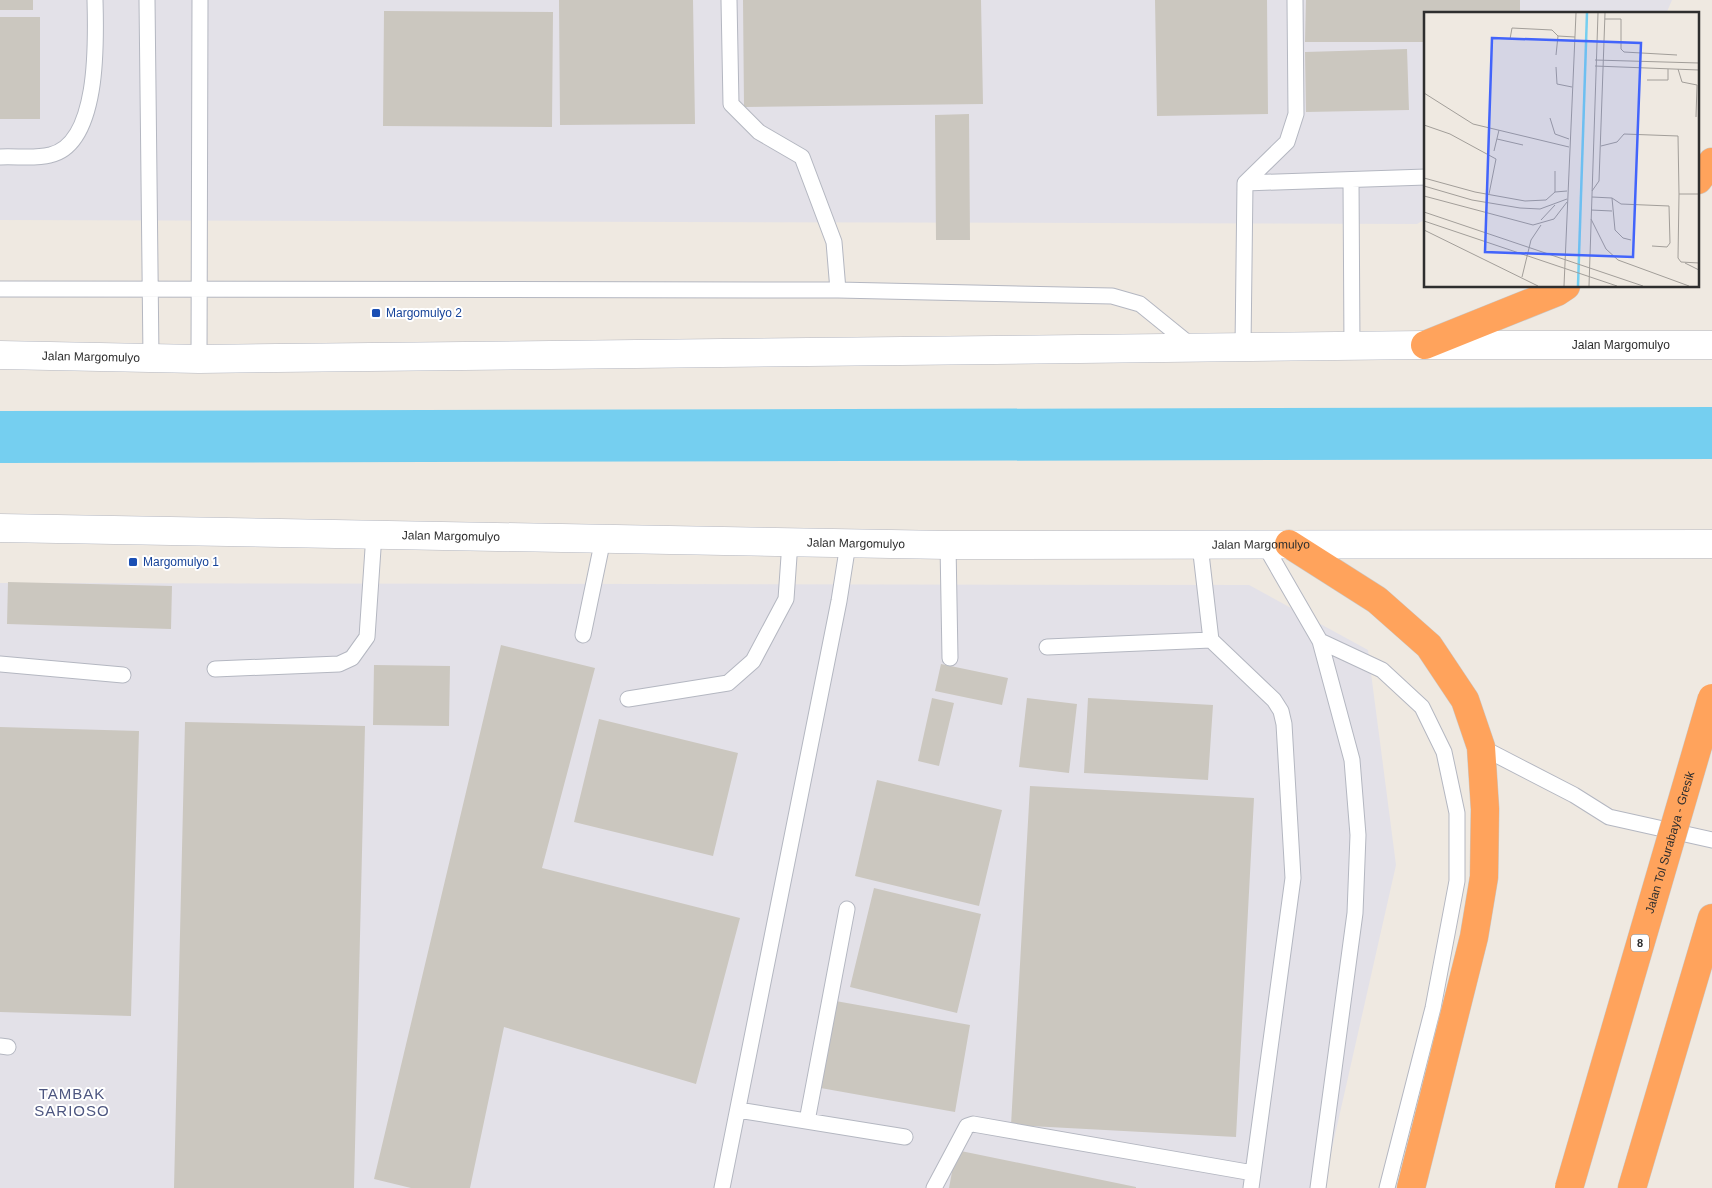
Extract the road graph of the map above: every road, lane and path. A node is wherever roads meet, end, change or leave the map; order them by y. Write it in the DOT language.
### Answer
graph roads {
  1 [pos="94,0"];
  2 [pos="147,0"];
  3 [pos="200,0"];
  4 [pos="729,0"];
  5 [pos="1295,0"];
  6 [pos="0,157"];
  7 [pos="1712,162"];
  8 [pos="1424,177"];
  9 [pos="1700,177"];
  10 [pos="1351,180"];
  11 [pos="1245,183"];
  12 [pos="151,288"];
  13 [pos="1563,288"];
  14 [pos="0,289"];
  15 [pos="200,289"];
  16 [pos="838,290"];
  17 [pos="1424,345"];
  18 [pos="1712,345"];
  19 [pos="1242,347"];
  20 [pos="1352,347"];
  21 [pos="1194,348"];
  22 [pos="0,355"];
  23 [pos="151,358"];
  24 [pos="199,359"];
  25 [pos="0,528"];
  26 [pos="374,534"];
  27 [pos="603,538"];
  28 [pos="790,542"];
  29 [pos="848,544"];
  30 [pos="1276,544"];
  31 [pos="1712,544"];
  32 [pos="948,545"];
  33 [pos="1200,545"];
  34 [pos="583,635"];
  35 [pos="1211,640"];
  36 [pos="1320,641"];
  37 [pos="1046,646"];
  38 [pos="950,658"];
  39 [pos="0,664"];
  40 [pos="215,669"];
  41 [pos="124,675"];
  42 [pos="1712,698"];
  43 [pos="628,699"];
  44 [pos="1481,747"];
  45 [pos="1712,840"];
  46 [pos="847,909"];
  47 [pos="1712,918"];
  48 [pos="738,1110"];
  49 [pos="806,1121"];
  50 [pos="906,1137"];
  51 [pos="1253,1173"];
  52 [pos="722,1188"];
  53 [pos="934,1188"];
  54 [pos="1251,1188"];
  55 [pos="1318,1188"];
  56 [pos="1387,1188"];
  57 [pos="1411,1188"];
  58 [pos="1569,1188"];
  59 [pos="1632,1188"];
  1 -- 6 [label="lane"];
  2 -- 12 [label="lane"];
  3 -- 15 [label="lane"];
  4 -- 16 [label="lane"];
  5 -- 11 [label="lane"];
  7 -- 9 [label="highway"];
  8 -- 10 [label="lane"];
  10 -- 11 [label="lane"];
  10 -- 20 [label="lane"];
  11 -- 19 [label="lane"];
  12 -- 14 [label="lane"];
  12 -- 15 [label="lane"];
  12 -- 23 [label="lane"];
  13 -- 17 [label="highway"];
  15 -- 16 [label="lane"];
  15 -- 24 [label="lane"];
  16 -- 21 [label="lane"];
  17 -- 18 [label="main road, Jalan Margomulyo"];
  17 -- 20 [label="main road, Jalan Margomulyo"];
  19 -- 20 [label="main road, Jalan Margomulyo"];
  19 -- 21 [label="main road, Jalan Margomulyo"];
  21 -- 24 [label="main road, Jalan Margomulyo"];
  22 -- 23 [label="main road, Jalan Margomulyo"];
  23 -- 24 [label="main road, Jalan Margomulyo"];
  25 -- 26 [label="main road, Jalan Margomulyo"];
  26 -- 27 [label="main road, Jalan Margomulyo"];
  26 -- 40 [label="lane"];
  27 -- 28 [label="main road, Jalan Margomulyo"];
  27 -- 34 [label="lane"];
  28 -- 29 [label="main road, Jalan Margomulyo"];
  28 -- 43 [label="lane"];
  29 -- 32 [label="main road, Jalan Margomulyo"];
  29 -- 48 [label="lane"];
  30 -- 31 [label="main road, Jalan Margomulyo"];
  30 -- 33 [label="main road, Jalan Margomulyo"];
  30 -- 36 [label="lane"];
  30 -- 44 [label="highway"];
  32 -- 33 [label="main road, Jalan Margomulyo"];
  32 -- 38 [label="lane"];
  33 -- 35 [label="lane"];
  35 -- 37 [label="lane"];
  35 -- 51 [label="lane"];
  36 -- 55 [label="lane"];
  36 -- 56 [label="lane"];
  39 -- 41 [label="lane"];
  42 -- 58 [label="highway, Jalan Tol Surabaya - Gresik / 8, bridge"];
  44 -- 45 [label="lane"];
  44 -- 57 [label="highway"];
  46 -- 49 [label="lane"];
  47 -- 59 [label="highway"];
  48 -- 49 [label="lane"];
  48 -- 52 [label="lane"];
  49 -- 50 [label="lane"];
  51 -- 53 [label="lane"];
  51 -- 54 [label="lane"];
}
